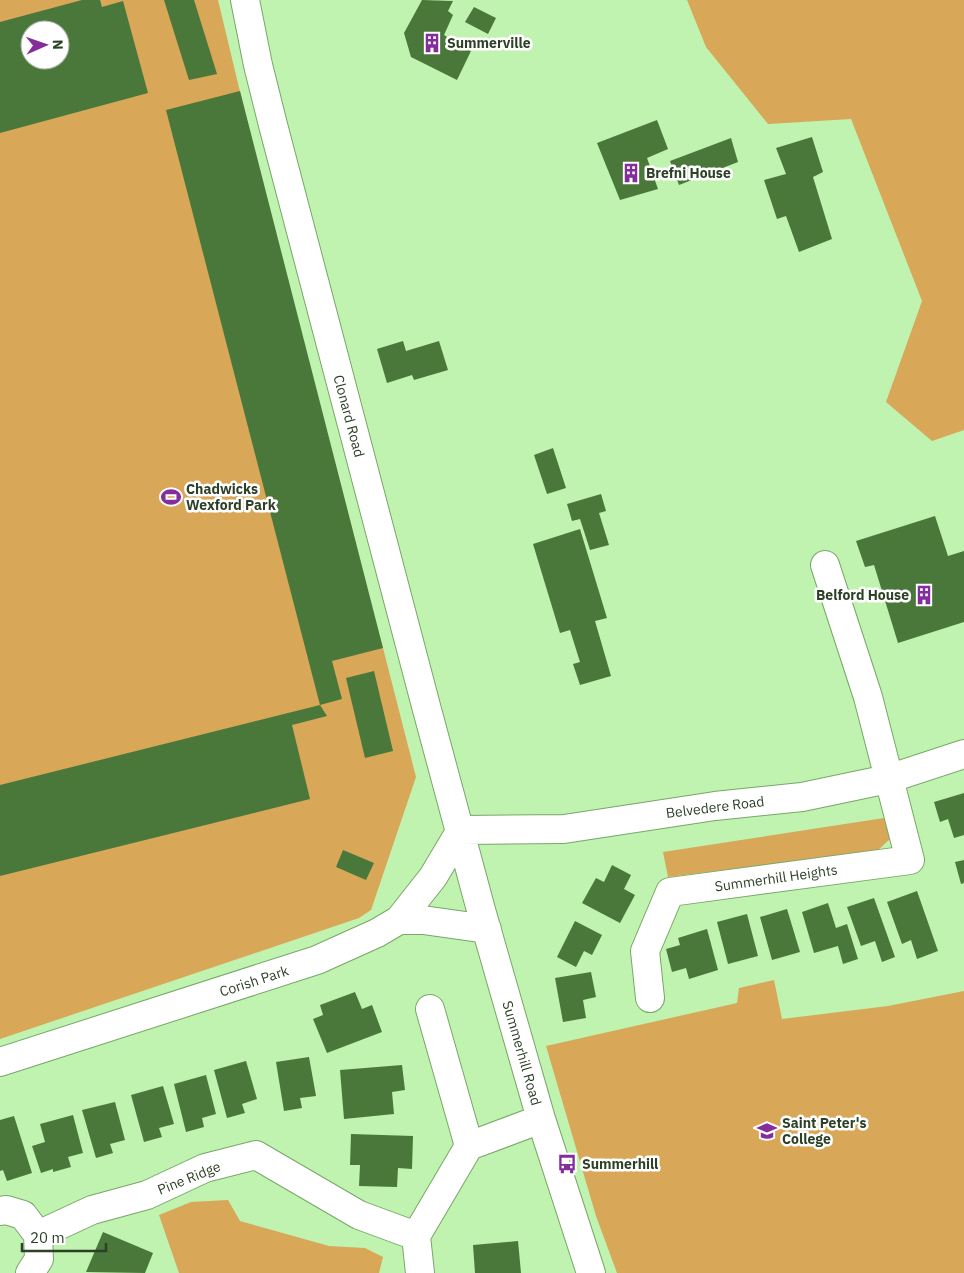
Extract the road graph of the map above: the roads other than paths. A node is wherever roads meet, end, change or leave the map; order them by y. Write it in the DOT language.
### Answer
graph roads {
  1 [pos="245,0"];
  2 [pos="825,565"];
  3 [pos="964,754"];
  4 [pos="888,779"];
  5 [pos="460,830"];
  6 [pos="399,920"];
  7 [pos="487,929"];
  8 [pos="650,998"];
  9 [pos="430,1009"];
  10 [pos="0,1062"];
  11 [pos="542,1119"];
  12 [pos="469,1146"];
  13 [pos="0,1211"];
  14 [pos="38,1235"];
  15 [pos="416,1236"];
  16 [pos="30,1273"];
  17 [pos="420,1273"];
  18 [pos="591,1273"];
  1 -- 5 [label="street, Clonard Road"];
  2 -- 4 [label="street"];
  3 -- 4 [label="street, Belvedere Road"];
  4 -- 5 [label="street, Belvedere Road"];
  4 -- 8 [label="street, Summerhill Heights"];
  5 -- 6 [label="street, Corish Park"];
  5 -- 7 [label="street, Summerhill Road"];
  6 -- 7 [label="street"];
  6 -- 10 [label="street, Corish Park"];
  7 -- 11 [label="street, Summerhill Road"];
  9 -- 12 [label="street"];
  11 -- 12 [label="street"];
  11 -- 18 [label="street, Summerhill Road"];
  12 -- 15 [label="street"];
  13 -- 14 [label="street"];
  14 -- 15 [label="street, Pine Ridge"];
  14 -- 16 [label="street"];
  15 -- 17 [label="street"];
}
